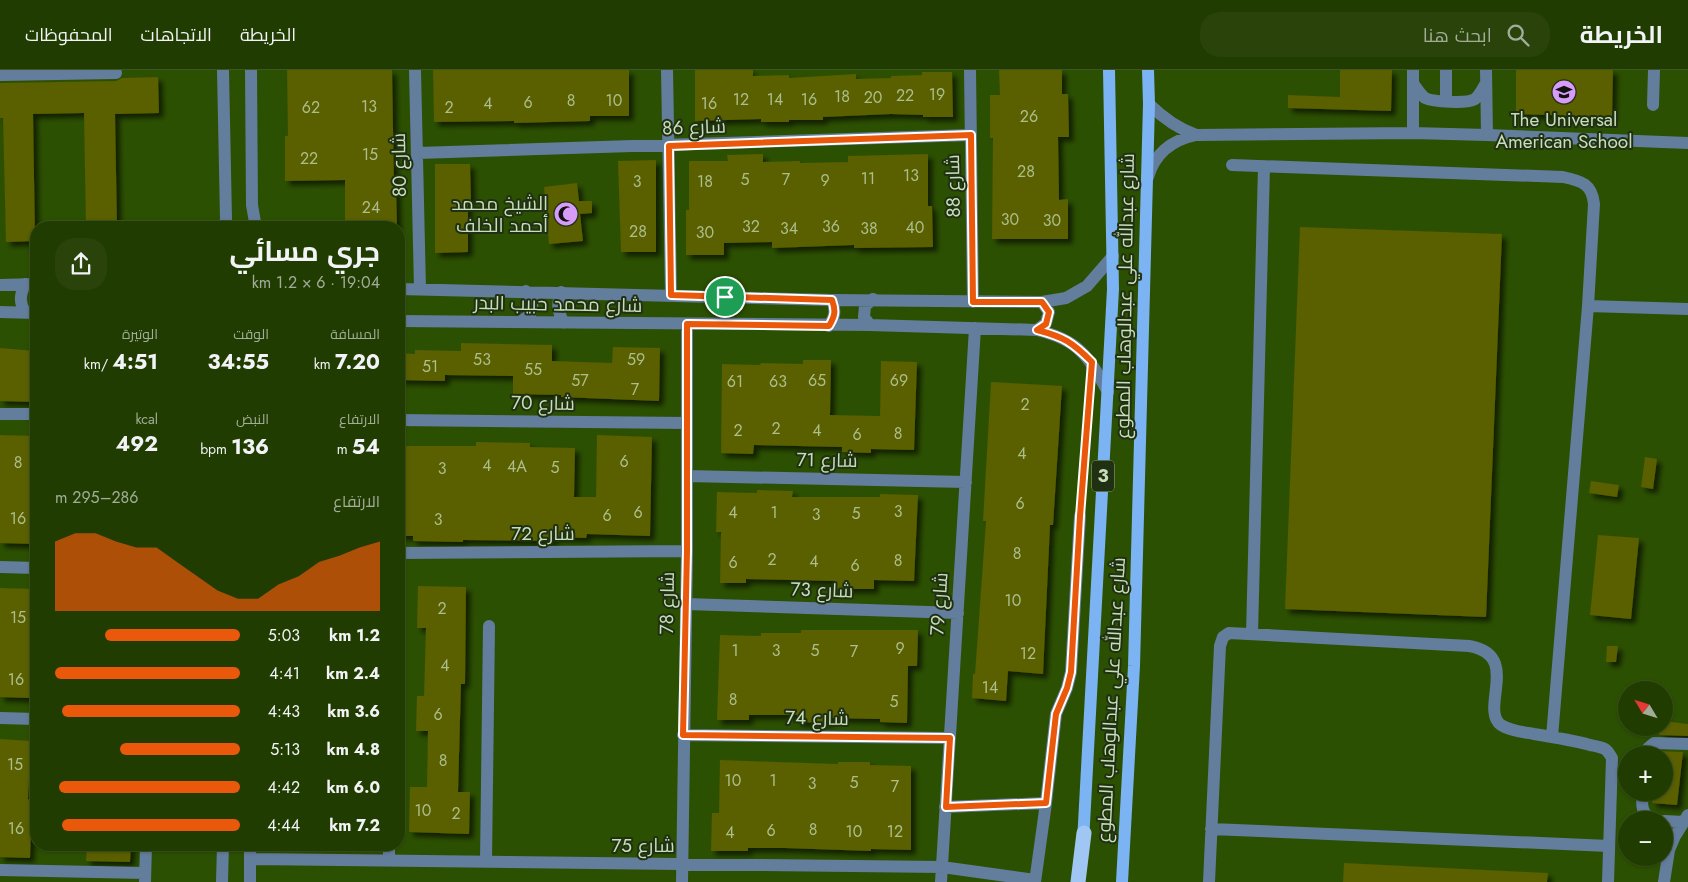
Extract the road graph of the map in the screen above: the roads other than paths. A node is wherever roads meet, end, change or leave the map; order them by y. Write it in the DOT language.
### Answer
graph roads {
  1 [pos="223,70"];
  2 [pos="251,70"];
  3 [pos="415,70"];
  4 [pos="666,70"];
  5 [pos="970,70"];
  6 [pos="1109,70"];
  7 [pos="1148,70"];
  8 [pos="1446,70"];
  9 [pos="1654,70"];
  10 [pos="116,73"];
  11 [pos="0,75"];
  12 [pos="1413,76"];
  13 [pos="1486,76"];
  14 [pos="1446,101"];
  15 [pos="1149,104"];
  16 [pos="1653,105"];
  17 [pos="1413,133"];
  18 [pos="971,135"];
  19 [pos="1196,135"];
  20 [pos="1487,135"];
  21 [pos="1688,143"];
  22 [pos="669,146"];
  23 [pos="418,154"];
  24 [pos="1232,164"];
  25 [pos="1264,167"];
  26 [pos="1146,185"];
  27 [pos="228,221"];
  28 [pos="252,221"];
  29 [pos="1113,256"];
  30 [pos="30,284"];
  31 [pos="0,285"];
  32 [pos="30,285"];
  33 [pos="405,289"];
  34 [pos="420,289"];
  35 [pos="526,291"];
  36 [pos="561,292"];
  37 [pos="671,295"];
  38 [pos="873,299"];
  39 [pos="832,300"];
  40 [pos="973,302"];
  41 [pos="1042,302"];
  42 [pos="1588,306"];
  43 [pos="1688,309"];
  44 [pos="0,312"];
  45 [pos="30,312"];
  46 [pos="30,313"];
  47 [pos="405,321"];
  48 [pos="520,322"];
  49 [pos="564,323"];
  50 [pos="687,324"];
  51 [pos="829,326"];
  52 [pos="870,326"];
  53 [pos="975,328"];
  54 [pos="1037,330"];
  55 [pos="1108,392"];
  56 [pos="0,414"];
  57 [pos="30,414"];
  58 [pos="405,420"];
  59 [pos="687,423"];
  60 [pos="687,476"];
  61 [pos="966,482"];
  62 [pos="1080,516"];
  63 [pos="687,551"];
  64 [pos="405,553"];
  65 [pos="0,567"];
  66 [pos="30,568"];
  67 [pos="686,604"];
  68 [pos="958,613"];
  69 [pos="489,626"];
  70 [pos="1252,634"];
  71 [pos="0,718"];
  72 [pos="30,718"];
  73 [pos="683,735"];
  74 [pos="1552,737"];
  75 [pos="950,738"];
  76 [pos="1688,744"];
  77 [pos="1650,746"];
  78 [pos="1046,803"];
  79 [pos="946,807"];
  80 [pos="1686,819"];
  81 [pos="1673,820"];
  82 [pos="1211,829"];
  83 [pos="1084,833"];
  84 [pos="1609,846"];
  85 [pos="146,851"];
  86 [pos="223,851"];
  87 [pos="250,851"];
  88 [pos="389,851"];
  89 [pos="250,859"];
  90 [pos="389,861"];
  91 [pos="486,862"];
  92 [pos="682,864"];
  93 [pos="942,867"];
  94 [pos="0,870"];
  95 [pos="145,878"];
  96 [pos="1035,881"];
  97 [pos="222,882"];
  98 [pos="250,882"];
  99 [pos="682,882"];
  100 [pos="941,882"];
  101 [pos="1080,882"];
  102 [pos="1122,882"];
  103 [pos="1209,882"];
  104 [pos="1608,882"];
  105 [pos="1664,882"];
  1 -- 27 [label="street"];
  2 -- 28 [label="street"];
  3 -- 23 [label="street, شارع 80"];
  4 -- 22 [label="street"];
  5 -- 18 [label="street, شارع 88"];
  6 -- 29 [label="main road, شارع عبدالله علي عبدالوهاب المطوع / 3"];
  7 -- 15 [label="main road, شارع عبدالله علي عبدالوهاب المطوع / 3"];
  8 -- 14 [label="street"];
  9 -- 16 [label="street"];
  10 -- 11 [label="street"];
  12 -- 14 [label="street"];
  12 -- 17 [label="street"];
  13 -- 14 [label="street"];
  13 -- 20 [label="street"];
  15 -- 19 [label="street"];
  15 -- 26 [label="main road, شارع عبدالله علي عبدالوهاب المطوع / 3"];
  17 -- 19 [label="street"];
  17 -- 20 [label="street"];
  18 -- 22 [label="street, شارع 86"];
  18 -- 40 [label="street, شارع 88"];
  19 -- 26 [label="street"];
  20 -- 21 [label="street"];
  22 -- 23 [label="street, شارع 86"];
  22 -- 37 [label="street"];
  23 -- 34 [label="street, شارع 80"];
  24 -- 25 [label="street"];
  25 -- 42 [label="street"];
  25 -- 70 [label="street"];
  26 -- 102 [label="main road, شارع عبدالله علي عبدالوهاب المطوع / 3"];
  29 -- 41 [label="street, شارع محمد حبيب البدر"];
  29 -- 55 [label="main road, شارع عبدالله علي عبدالوهاب المطوع / 3"];
  30 -- 31 [label="street"];
  32 -- 45 [label="street"];
  33 -- 34 [label="street, شارع محمد حبيب البدر"];
  34 -- 35 [label="street, شارع محمد حبيب البدر"];
  35 -- 36 [label="street, شارع محمد حبيب البدر"];
  35 -- 48 [label="street"];
  36 -- 37 [label="street, شارع محمد حبيب البدر"];
  36 -- 49 [label="street"];
  37 -- 39 [label="street, شارع محمد حبيب البدر"];
  38 -- 39 [label="street, شارع محمد حبيب البدر"];
  38 -- 40 [label="street, شارع محمد حبيب البدر"];
  38 -- 52 [label="street"];
  39 -- 51 [label="street"];
  40 -- 41 [label="street, شارع محمد حبيب البدر"];
  41 -- 54 [label="street"];
  42 -- 43 [label="street"];
  42 -- 74 [label="street"];
  44 -- 46 [label="street"];
  47 -- 48 [label="street, شارع محمد حبيب البدر"];
  48 -- 49 [label="street, شارع محمد حبيب البدر"];
  49 -- 50 [label="street, شارع محمد حبيب البدر"];
  50 -- 51 [label="street, شارع محمد حبيب البدر"];
  50 -- 59 [label="street, شارع 78"];
  51 -- 52 [label="street, شارع محمد حبيب البدر"];
  52 -- 53 [label="street, شارع محمد حبيب البدر"];
  53 -- 54 [label="street, شارع محمد حبيب البدر"];
  53 -- 61 [label="street, شارع 79"];
  54 -- 55 [label="street, شارع محمد حبيب البدر"];
  55 -- 83 [label="main road, شارع عبدالله علي عبدالوهاب المطوع / 3"];
  56 -- 57 [label="street"];
  58 -- 59 [label="street, شارع 70"];
  59 -- 60 [label="street, شارع 78"];
  60 -- 61 [label="street, شارع 71"];
  60 -- 63 [label="street, شارع 78"];
  61 -- 68 [label="street, شارع 79"];
  62 -- 78 [label="street"];
  63 -- 64 [label="street, شارع 72"];
  63 -- 67 [label="street, شارع 78"];
  65 -- 66 [label="street"];
  67 -- 68 [label="street, شارع 73"];
  67 -- 73 [label="street, شارع 78"];
  68 -- 75 [label="street, شارع 79"];
  69 -- 91 [label="street"];
  70 -- 74 [label="street"];
  70 -- 82 [label="street"];
  71 -- 72 [label="street"];
  73 -- 75 [label="street, شارع 74"];
  73 -- 92 [label="street, شارع 78"];
  74 -- 84 [label="street"];
  75 -- 79 [label="street, شارع 79"];
  76 -- 77 [label="street"];
  78 -- 79 [label="street"];
  78 -- 96 [label="street"];
  79 -- 93 [label="street, شارع 79"];
  80 -- 81 [label="street"];
  80 -- 105 [label="street"];
  82 -- 84 [label="street"];
  82 -- 103 [label="street"];
  83 -- 101 [label="highway"];
  84 -- 104 [label="street"];
  85 -- 95 [label="street"];
  86 -- 97 [label="street"];
  87 -- 89 [label="street"];
  88 -- 90 [label="street"];
  89 -- 90 [label="street, شارع 75"];
  89 -- 98 [label="street"];
  90 -- 91 [label="street, شارع 75"];
  91 -- 92 [label="street, شارع 75"];
  92 -- 93 [label="street, شارع 75"];
  92 -- 99 [label="street, شارع 78"];
  93 -- 96 [label="street, شارع 75"];
  93 -- 100 [label="street, شارع 79"];
  94 -- 95 [label="street"];
}
